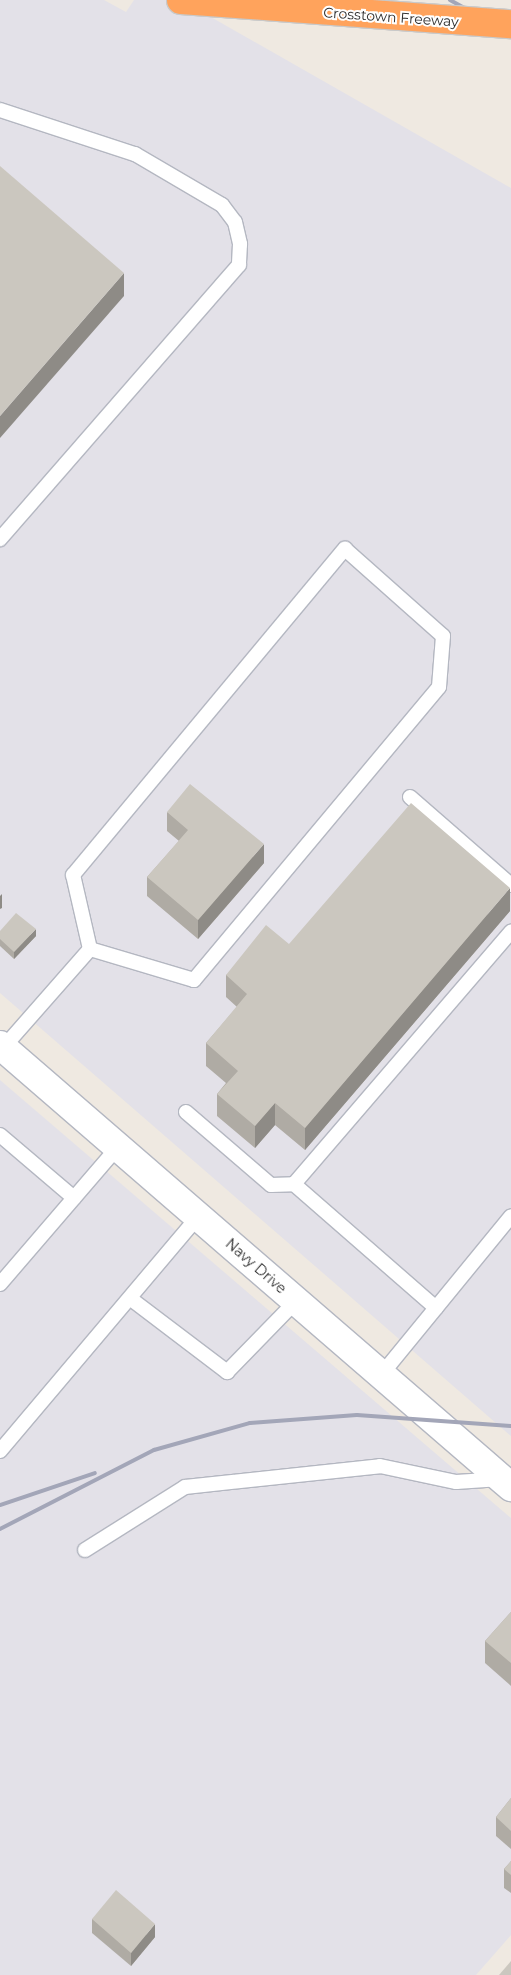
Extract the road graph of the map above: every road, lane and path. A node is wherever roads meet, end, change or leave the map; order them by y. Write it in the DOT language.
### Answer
graph roads {
  1 [pos="181,0"];
  2 [pos="511,24"];
  3 [pos="0,110"];
  4 [pos="0,539"];
  5 [pos="410,797"];
  6 [pos="511,885"];
  7 [pos="511,932"];
  8 [pos="90,949"];
  9 [pos="2,1046"];
  10 [pos="186,1112"];
  11 [pos="0,1135"];
  12 [pos="118,1147"];
  13 [pos="294,1184"];
  14 [pos="74,1198"];
  15 [pos="511,1216"];
  16 [pos="198,1217"];
  17 [pos="0,1284"];
  18 [pos="131,1299"];
  19 [pos="296,1301"];
  20 [pos="436,1308"];
  21 [pos="381,1375"];
  22 [pos="0,1451"];
  23 [pos="506,1483"];
  24 [pos="85,1550"];
  1 -- 2 [label="highway, Crosstown Freeway, bridge"];
  3 -- 4 [label="lane"];
  5 -- 6 [label="lane"];
  7 -- 13 [label="lane"];
  8 -- 8 [label="lane"];
  8 -- 9 [label="lane"];
  9 -- 12 [label="street, Navy Drive"];
  10 -- 13 [label="lane"];
  11 -- 14 [label="lane"];
  12 -- 14 [label="lane"];
  12 -- 16 [label="street, Navy Drive"];
  13 -- 20 [label="lane"];
  14 -- 17 [label="lane"];
  15 -- 20 [label="lane"];
  16 -- 18 [label="lane"];
  16 -- 19 [label="street, Navy Drive"];
  18 -- 19 [label="lane"];
  18 -- 22 [label="lane"];
  19 -- 21 [label="street, Navy Drive"];
  20 -- 21 [label="lane"];
  21 -- 23 [label="street, Navy Drive"];
  23 -- 24 [label="lane"];
}
